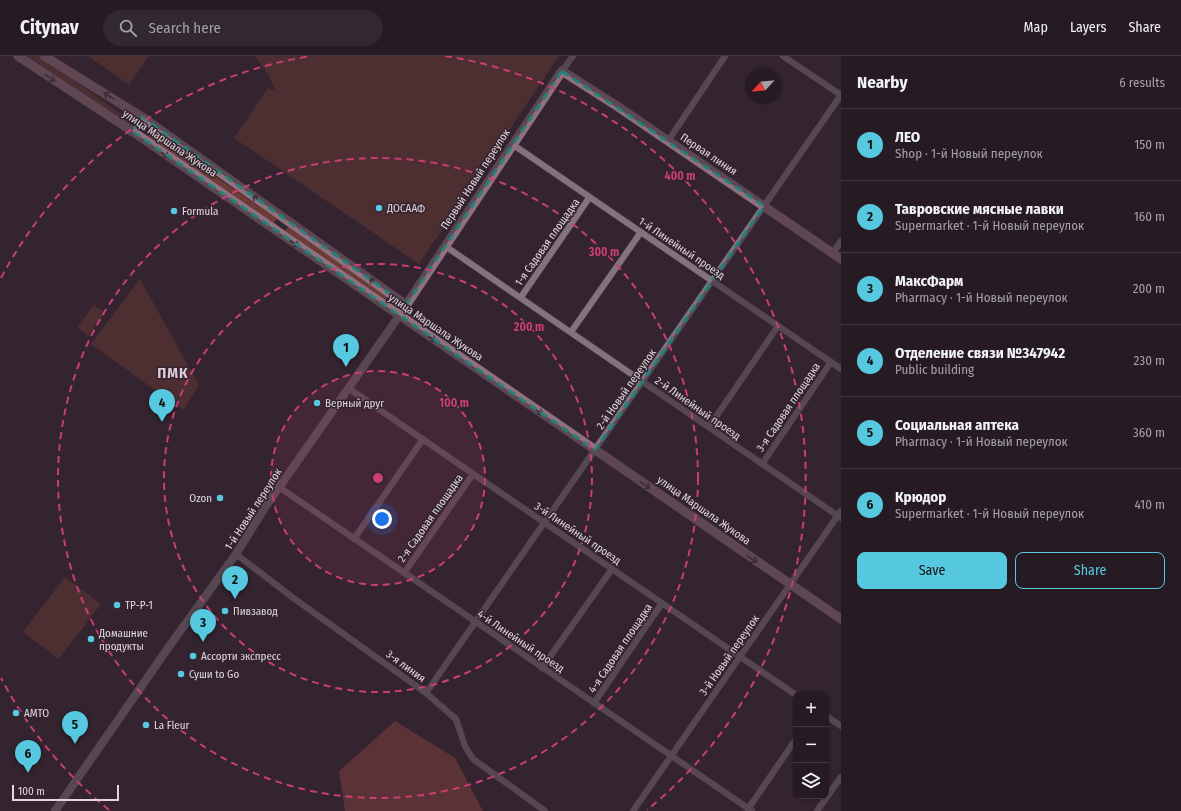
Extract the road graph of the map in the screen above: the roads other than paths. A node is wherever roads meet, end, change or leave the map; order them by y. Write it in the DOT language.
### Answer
graph roads {
  1 [pos="18,56"];
  2 [pos="44,56"];
  3 [pos="573,56"];
  4 [pos="726,56"];
  5 [pos="783,56"];
  6 [pos="562,71"];
  7 [pos="841,95"];
  8 [pos="142,117"];
  9 [pos="132,131"];
  10 [pos="668,141"];
  11 [pos="512,144"];
  12 [pos="589,198"];
  13 [pos="764,206"];
  14 [pos="285,219"];
  15 [pos="276,231"];
  16 [pos="641,232"];
  17 [pos="841,242"];
  18 [pos="445,246"];
  19 [pos="833,253"];
  20 [pos="841,259"];
  21 [pos="712,281"];
  22 [pos="521,297"];
  23 [pos="406,305"];
  24 [pos="399,316"];
  25 [pos="778,326"];
  26 [pos="571,332"];
  27 [pos="831,362"];
  28 [pos="841,369"];
  29 [pos="643,382"];
  30 [pos="348,388"];
  31 [pos="709,427"];
  32 [pos="423,439"];
  33 [pos="595,450"];
  34 [pos="762,464"];
  35 [pos="473,474"];
  36 [pos="279,488"];
  37 [pos="840,515"];
  38 [pos="545,523"];
  39 [pos="354,539"];
  40 [pos="236,554"];
  41 [pos="612,569"];
  42 [pos="404,573"];
  43 [pos="790,585"];
  44 [pos="662,603"];
  45 [pos="841,619"];
  46 [pos="475,622"];
  47 [pos="740,656"];
  48 [pos="542,668"];
  49 [pos="426,693"];
  50 [pos="793,693"];
  51 [pos="594,703"];
  52 [pos="829,718"];
  53 [pos="841,726"];
  54 [pos="793,744"];
  55 [pos="671,756"];
  56 [pos="841,777"];
  57 [pos="750,810"];
  58 [pos="55,811"];
  59 [pos="544,811"];
  60 [pos="633,811"];
  61 [pos="817,811"];
  1 -- 9 [label="main road, улица Маршала Жукова, one-way"];
  8 -- 2 [label="main road, улица Маршала Жукова, one-way"];
  3 -- 6 [label="street, Первый Новый переулок"];
  4 -- 10 [label="street"];
  5 -- 7 [label="street"];
  6 -- 10 [label="main road, Первая линия"];
  6 -- 11 [label="main road, Первый Новый переулок"];
  7 -- 13 [label="street, 2-й Новый переулок"];
  8 -- 9 [label="main road"];
  14 -- 8 [label="main road, улица Маршала Жукова, one-way"];
  9 -- 15 [label="main road, улица Маршала Жукова, one-way"];
  10 -- 13 [label="main road, Первая линия"];
  11 -- 12 [label="street, 1-й Линейный проезд"];
  11 -- 18 [label="main road, Первый Новый переулок"];
  12 -- 16 [label="street, 1-й Линейный проезд"];
  12 -- 22 [label="street, 1-я Садовая площадка"];
  13 -- 19 [label="main road, Первая линия"];
  13 -- 21 [label="street, 2-й Новый переулок"];
  14 -- 15 [label="main road"];
  23 -- 14 [label="main road, улица Маршала Жукова, one-way"];
  15 -- 24 [label="main road, улица Маршала Жукова, one-way"];
  16 -- 21 [label="street, 1-й Линейный проезд"];
  16 -- 26 [label="street"];
  17 -- 19 [label="street"];
  18 -- 22 [label="street, 2-й Линейный проезд"];
  18 -- 23 [label="main road, Первый Новый переулок"];
  19 -- 20 [label="main road, Первая линия"];
  21 -- 25 [label="street, 1-й Линейный проезд"];
  21 -- 29 [label="street, 2-й Новый переулок"];
  22 -- 26 [label="street, 2-й Линейный проезд"];
  23 -- 24 [label="main road, Первый Новый переулок"];
  24 -- 30 [label="street, 1-й Новый переулок"];
  24 -- 33 [label="main road, улица Маршала Жукова, one-way"];
  25 -- 27 [label="street, 1-й Линейный проезд"];
  25 -- 31 [label="street"];
  26 -- 29 [label="street, 2-й Линейный проезд"];
  27 -- 28 [label="street, 1-й Линейный проезд"];
  27 -- 34 [label="street, 3-я Садовая площадка"];
  29 -- 31 [label="street, 2-й Линейный проезд"];
  29 -- 33 [label="street, 2-й Новый переулок"];
  30 -- 32 [label="street, 3-й Линейный проезд"];
  30 -- 36 [label="street, 1-й Новый переулок"];
  31 -- 34 [label="street, 2-й Линейный проезд"];
  32 -- 35 [label="street, 3-й Линейный проезд"];
  32 -- 39 [label="street"];
  33 -- 38 [label="street, 2-й Новый переулок"];
  33 -- 43 [label="main road, улица Маршала Жукова, one-way"];
  34 -- 37 [label="street, 2-й Линейный проезд"];
  35 -- 38 [label="street, 3-й Линейный проезд"];
  35 -- 42 [label="street, 2-я Cадовая площадка"];
  36 -- 39 [label="street, 4-й Линейный проезд"];
  36 -- 40 [label="street, 1-й Новый переулок"];
  37 -- 43 [label="street, 3-й Новый переулок"];
  38 -- 41 [label="street, 3-й Линейный проезд"];
  38 -- 46 [label="street, 2-й Новый переулок"];
  39 -- 42 [label="street, 4-й Линейный проезд"];
  40 -- 49 [label="street, 3-я линия"];
  40 -- 58 [label="street, 1-й Новый переулок"];
  41 -- 44 [label="street, 3-й Линейный проезд"];
  41 -- 48 [label="street"];
  42 -- 46 [label="street, 4-й Линейный проезд"];
  43 -- 45 [label="main road, улица Маршала Жукова"];
  43 -- 47 [label="street, 3-й Новый переулок"];
  44 -- 47 [label="street, 3-й Линейный проезд"];
  44 -- 51 [label="street, 4-я Садовая площадка"];
  46 -- 48 [label="street, 4-й Линейный проезд"];
  46 -- 49 [label="street, 2-й Новый переулок"];
  47 -- 50 [label="street, 3-й Линейный проезд"];
  47 -- 55 [label="street, 3-й Новый переулок"];
  48 -- 51 [label="street, 4-й Линейный проезд"];
  49 -- 59 [label="street, 3-я линия"];
  51 -- 55 [label="street, 4-й Линейный проезд"];
  52 -- 53 [label="street"];
  54 -- 57 [label="street"];
  55 -- 57 [label="street, 4-й Линейный проезд"];
  55 -- 60 [label="street, 3-й Новый переулок"];
  56 -- 61 [label="street"];
}
